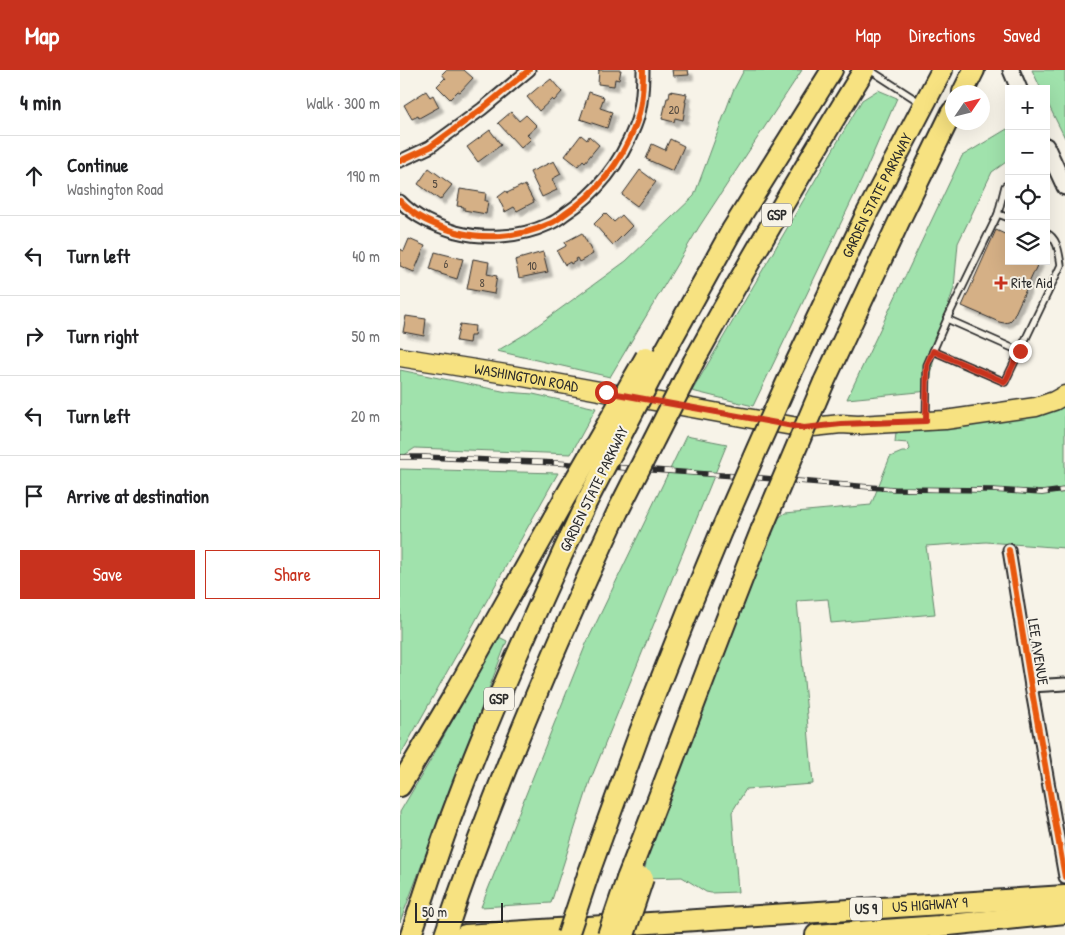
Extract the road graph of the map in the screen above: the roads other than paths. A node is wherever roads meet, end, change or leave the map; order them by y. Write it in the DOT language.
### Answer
graph roads {
  1 [pos="529,70"];
  2 [pos="644,70"];
  3 [pos="832,70"];
  4 [pos="864,70"];
  5 [pos="870,70"];
  6 [pos="942,70"];
  7 [pos="974,70"];
  8 [pos="1011,70"];
  9 [pos="966,85"];
  10 [pos="1018,85"];
  11 [pos="923,105"];
  12 [pos="945,126"];
  13 [pos="1050,159"];
  14 [pos="400,161"];
  15 [pos="1005,186"];
  16 [pos="1065,187"];
  17 [pos="400,201"];
  18 [pos="998,214"];
  19 [pos="1005,217"];
  20 [pos="1050,235"];
  21 [pos="947,319"];
  22 [pos="933,351"];
  23 [pos="1020,351"];
  24 [pos="400,357"];
  25 [pos="652,361"];
  26 [pos="1061,401"];
  27 [pos="926,421"];
  28 [pos="1009,550"];
  29 [pos="1065,684"];
  30 [pos="1031,686"];
  31 [pos="400,786"];
  32 [pos="1065,877"];
  33 [pos="635,878"];
  34 [pos="1065,896"];
  35 [pos="1065,913"];
  36 [pos="939,930"];
  37 [pos="411,935"];
  38 [pos="445,935"];
  39 [pos="465,935"];
  40 [pos="568,935"];
  41 [pos="608,935"];
  42 [pos="624,935"];
  43 [pos="816,935"];
  1 -- 14 [label="street"];
  2 -- 17 [label="street"];
  3 -- 25 [label="highway, GSP"];
  4 -- 38 [label="highway, GARDEN STATE PARKWAY / GSP, bridge"];
  5 -- 11 [label="lane"];
  6 -- 11 [label="highway, GARDEN STATE PARKWAY"];
  7 -- 9 [label="highway"];
  8 -- 10 [label="main road"];
  11 -- 40 [label="highway, GARDEN STATE PARKWAY, bridge"];
  12 -- 33 [label="highway, GARDEN STATE PARKWAY, bridge"];
  13 -- 16 [label="main road"];
  15 -- 18 [label="lane"];
  18 -- 19 [label="lane"];
  18 -- 21 [label="lane"];
  20 -- 23 [label="lane"];
  21 -- 22 [label="lane"];
  21 -- 23 [label="lane"];
  22 -- 23 [label="lane"];
  22 -- 27 [label="lane"];
  24 -- 27 [label="main road, WASHINGTON ROAD"];
  25 -- 31 [label="highway, bridge"];
  25 -- 37 [label="highway, GARDEN STATE PARKWAY / GSP, bridge"];
  26 -- 27 [label="main road, WASHINGTON ROAD"];
  28 -- 30 [label="street, LEE AVENUE"];
  29 -- 30 [label="street"];
  30 -- 32 [label="street, LEE AVENUE"];
  33 -- 41 [label="highway, bridge"];
  33 -- 42 [label="highway, bridge"];
  34 -- 39 [label="highway, US HIGHWAY 9 / US 9"];
  35 -- 36 [label="highway, US HIGHWAY 9 / US 9"];
  36 -- 43 [label="highway, US HIGHWAY 9 / US 9"];
}
